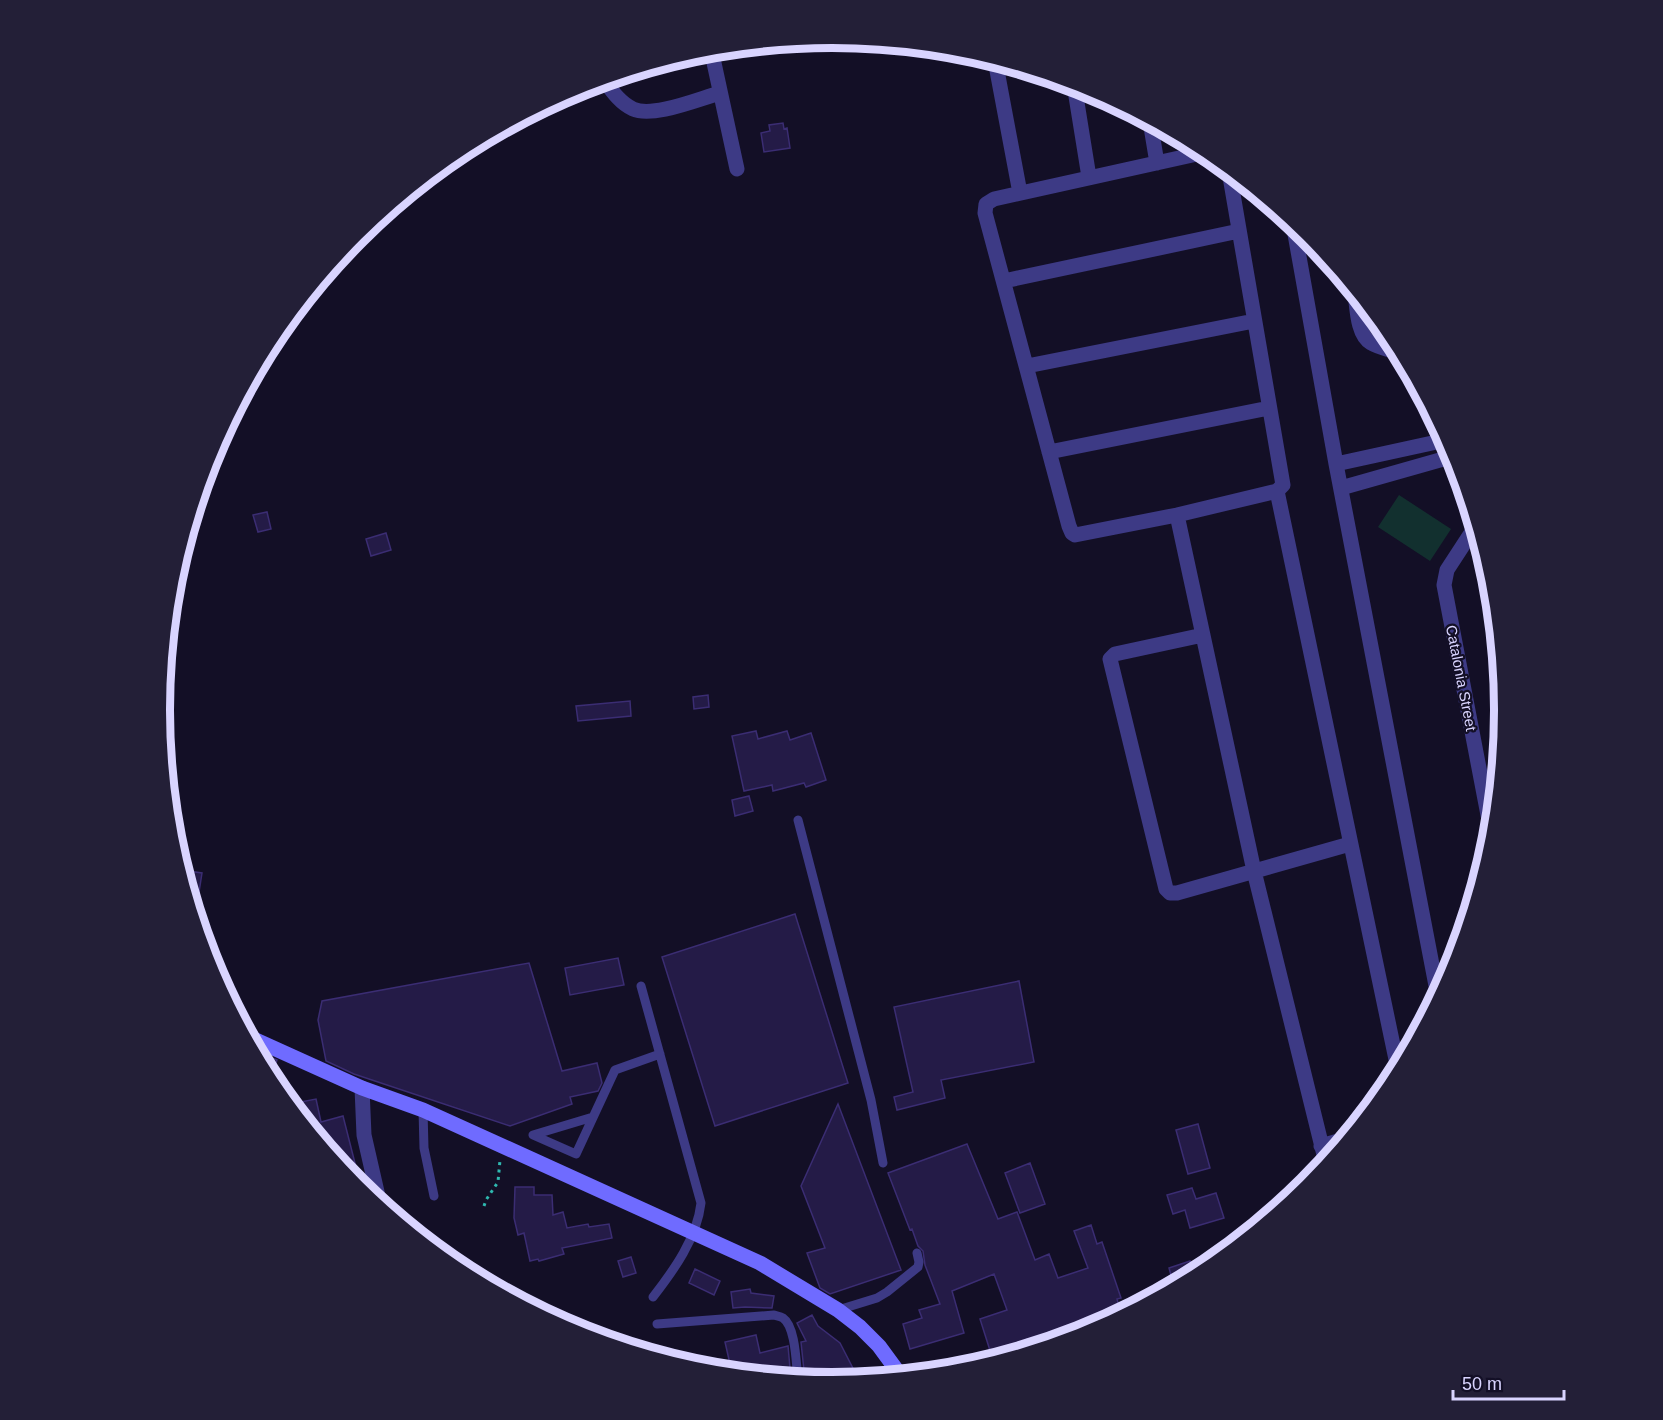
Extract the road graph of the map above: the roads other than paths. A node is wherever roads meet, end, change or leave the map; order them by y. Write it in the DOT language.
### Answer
graph roads {
  1 [pos="713,59"];
  2 [pos="997,70"];
  3 [pos="609,87"];
  4 [pos="720,93"];
  5 [pos="1076,95"];
  6 [pos="1152,131"];
  7 [pos="1192,155"];
  8 [pos="1157,163"];
  9 [pos="738,169"];
  10 [pos="1089,177"];
  11 [pos="1232,183"];
  12 [pos="1020,193"];
  13 [pos="1239,231"];
  14 [pos="1296,238"];
  15 [pos="1004,281"];
  16 [pos="1357,307"];
  17 [pos="1254,321"];
  18 [pos="1386,348"];
  19 [pos="1027,366"];
  20 [pos="1269,408"];
  21 [pos="1436,442"];
  22 [pos="1397,450"];
  23 [pos="1049,452"];
  24 [pos="1362,457"];
  25 [pos="1444,459"];
  26 [pos="1336,464"];
  27 [pos="1402,470"];
  28 [pos="1368,480"];
  29 [pos="1341,488"];
  30 [pos="1277,491"];
  31 [pos="1177,515"];
  32 [pos="1470,535"];
  33 [pos="1203,635"];
  34 [pos="1486,809"];
  35 [pos="798,820"];
  36 [pos="1350,844"];
  37 [pos="1254,871"];
  38 [pos="1435,981"];
  39 [pos="641,986"];
  40 [pos="258,1041"];
  41 [pos="660,1054"];
  42 [pos="1395,1057"];
  43 [pos="362,1088"];
  44 [pos="423,1110"];
  45 [pos="593,1117"];
  46 [pos="1322,1154"];
  47 [pos="883,1163"];
  48 [pos="377,1191"];
  49 [pos="434,1196"];
  50 [pos="692,1234"];
  51 [pos="917,1252"];
  52 [pos="653,1298"];
  53 [pos="838,1310"];
  54 [pos="657,1324"];
  55 [pos="896,1369"];
  56 [pos="797,1371"];
  1 -- 4 [label="street"];
  2 -- 12 [label="street"];
  3 -- 4 [label="street"];
  4 -- 9 [label="street"];
  5 -- 10 [label="street"];
  6 -- 8 [label="street"];
  7 -- 8 [label="street"];
  8 -- 10 [label="street"];
  10 -- 12 [label="street"];
  11 -- 13 [label="street"];
  12 -- 15 [label="street"];
  13 -- 15 [label="street"];
  13 -- 17 [label="street"];
  14 -- 26 [label="street"];
  15 -- 19 [label="street"];
  16 -- 18 [label="street"];
  17 -- 19 [label="street"];
  17 -- 20 [label="street"];
  19 -- 23 [label="street"];
  20 -- 23 [label="street"];
  20 -- 30 [label="street"];
  21 -- 22 [label="street"];
  22 -- 24 [label="street"];
  22 -- 27 [label="street"];
  23 -- 31 [label="street"];
  24 -- 26 [label="street"];
  24 -- 28 [label="street"];
  25 -- 27 [label="street"];
  26 -- 29 [label="street"];
  27 -- 28 [label="street"];
  28 -- 29 [label="street"];
  29 -- 38 [label="street"];
  30 -- 31 [label="street"];
  30 -- 36 [label="street"];
  31 -- 33 [label="street"];
  32 -- 34 [label="street, Catalonia Street"];
  33 -- 37 [label="street"];
  33 -- 37 [label="street"];
  35 -- 47 [label="lane"];
  36 -- 37 [label="street"];
  36 -- 42 [label="street"];
  37 -- 46 [label="street"];
  39 -- 41 [label="lane"];
  40 -- 43 [label="street"];
  41 -- 45 [label="lane"];
  41 -- 50 [label="lane"];
  43 -- 44 [label="street"];
  43 -- 48 [label="street"];
  44 -- 49 [label="lane"];
  44 -- 50 [label="street"];
  45 -- 45 [label="lane"];
  50 -- 52 [label="lane"];
  50 -- 53 [label="street"];
  51 -- 53 [label="lane"];
  53 -- 55 [label="street"];
  54 -- 56 [label="lane"];
}
